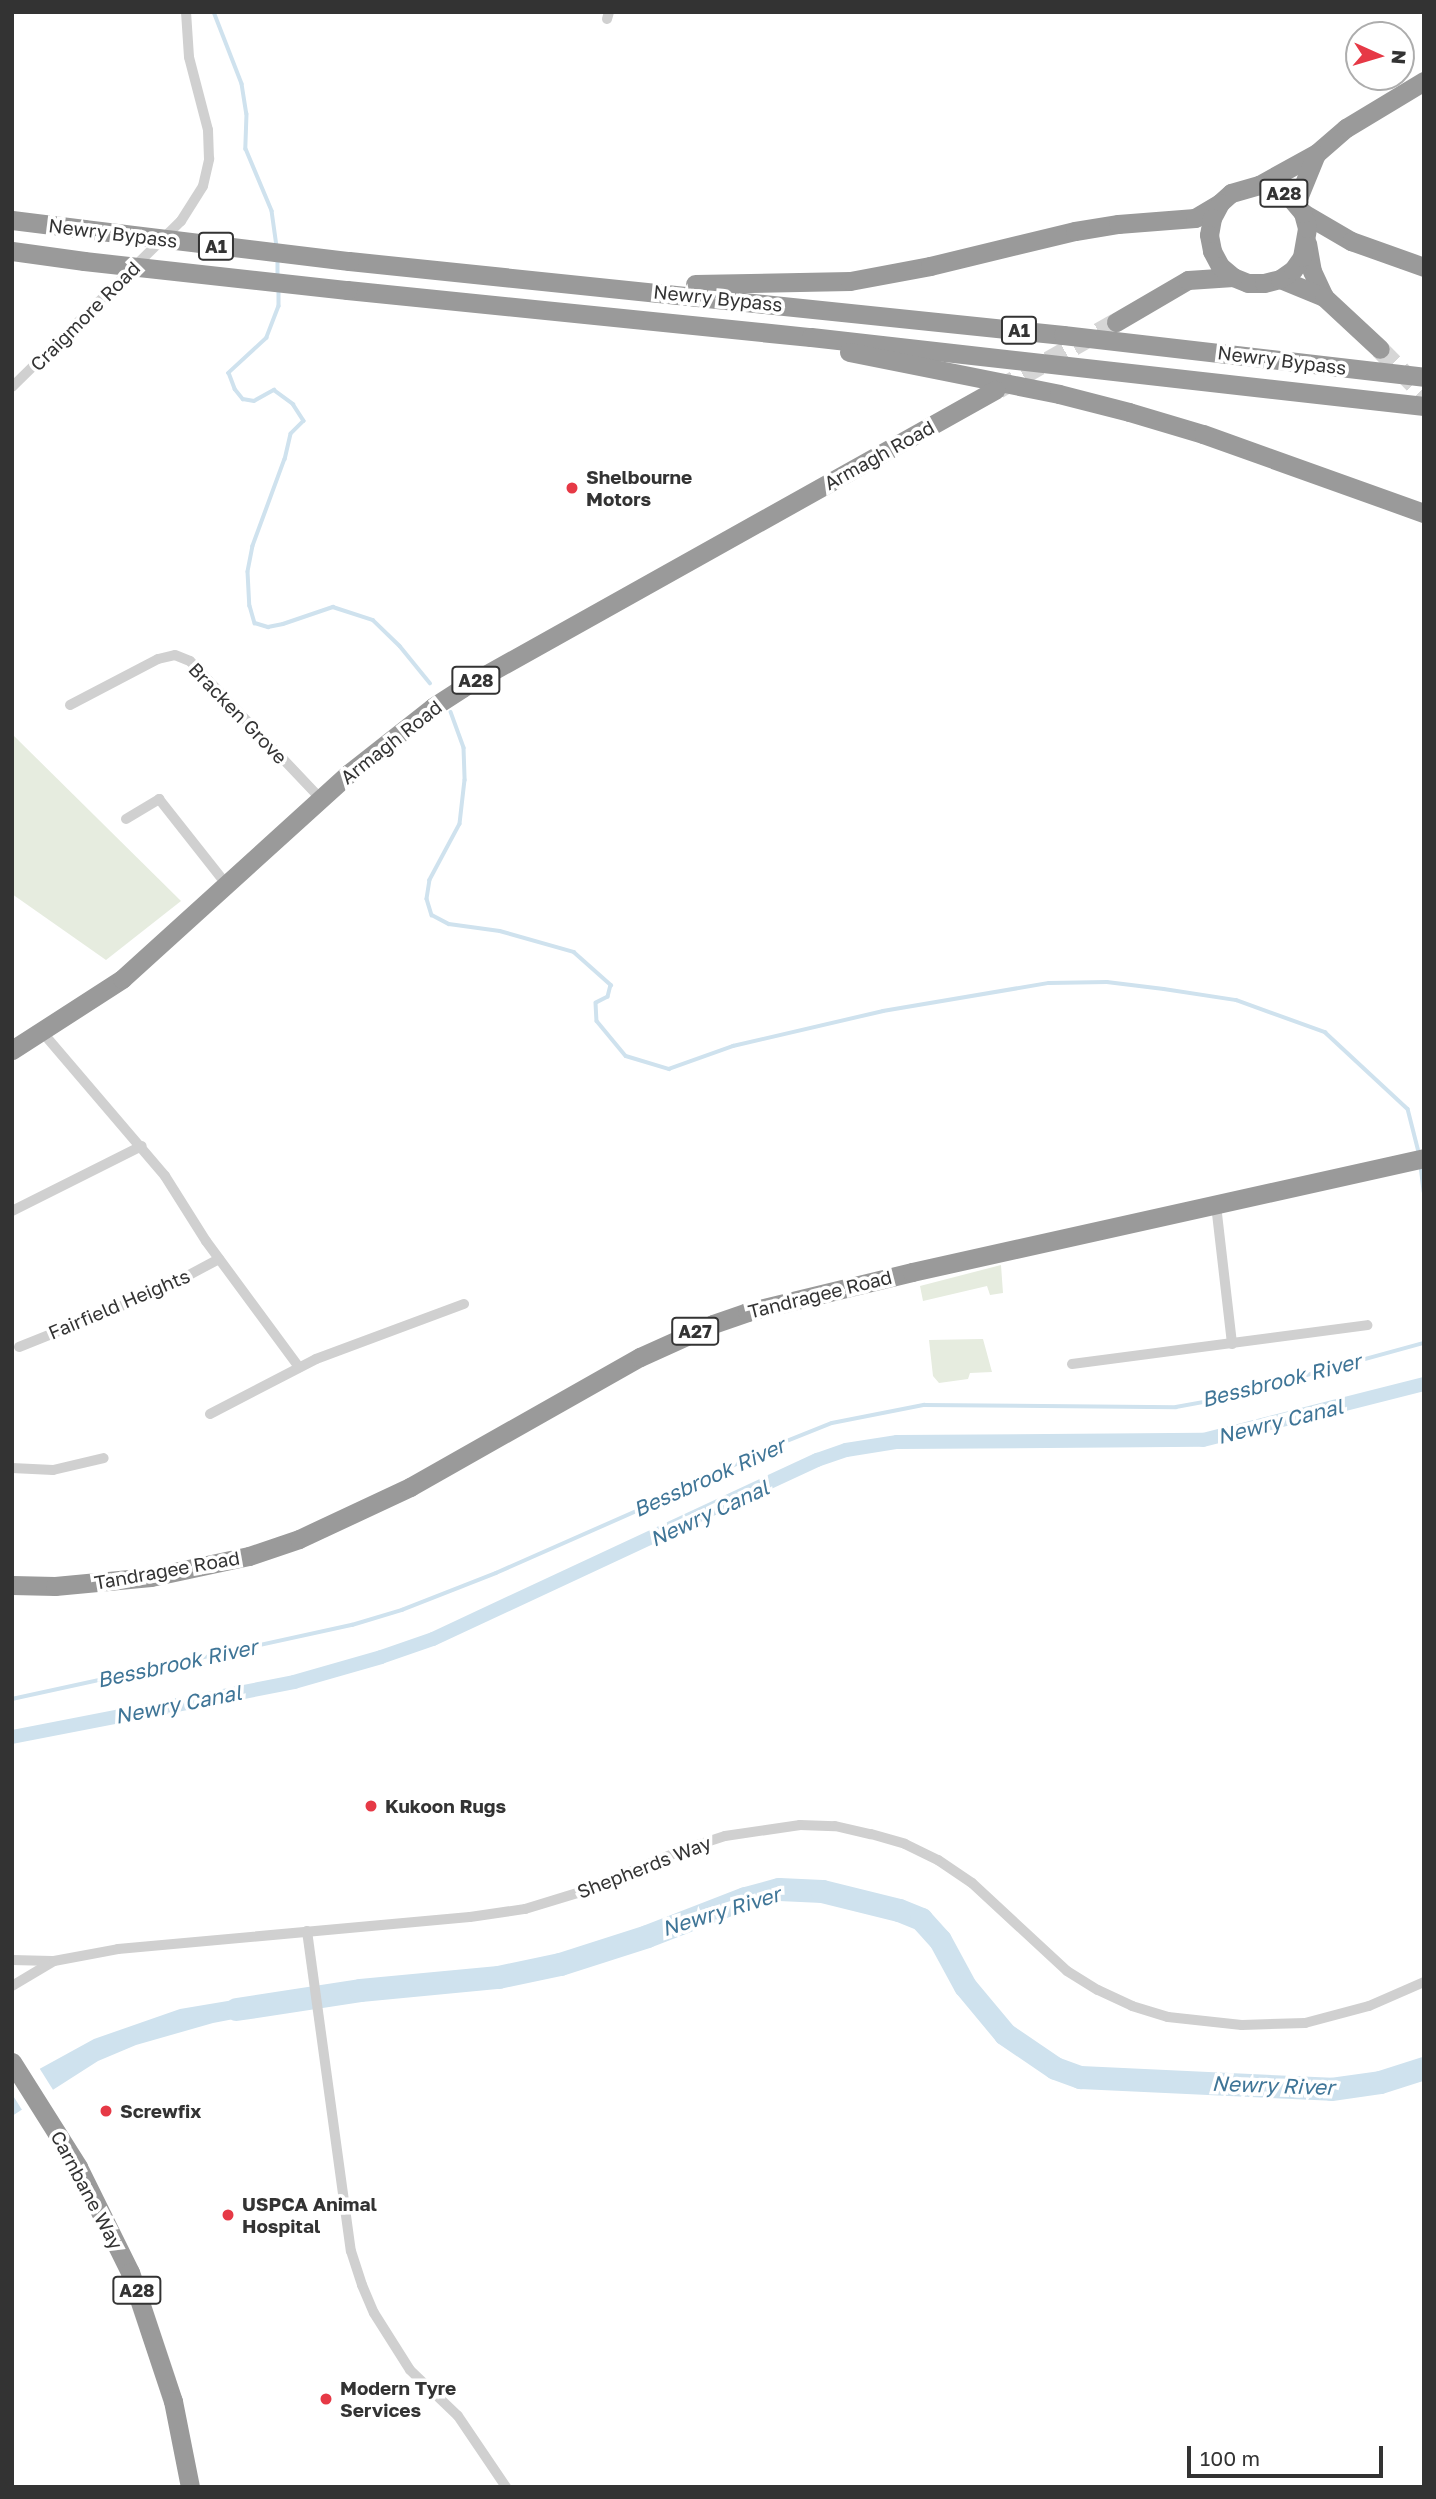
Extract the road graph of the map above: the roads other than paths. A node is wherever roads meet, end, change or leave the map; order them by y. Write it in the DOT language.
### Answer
graph roads {
  1 [pos="186,12"];
  2 [pos="1424,81"];
  3 [pos="1317,153"];
  4 [pos="1259,185"];
  5 [pos="1220,203"];
  6 [pos="1299,208"];
  7 [pos="12,220"];
  8 [pos="1209,235"];
  9 [pos="1307,243"];
  10 [pos="12,251"];
  11 [pos="1424,267"];
  12 [pos="1233,277"];
  13 [pos="1280,279"];
  14 [pos="1188,280"];
  15 [pos="613,287"];
  16 [pos="1324,297"];
  17 [pos="1116,322"];
  18 [pos="759,332"];
  19 [pos="1380,349"];
  20 [pos="1424,377"];
  21 [pos="12,387"];
  22 [pos="995,390"];
  23 [pos="1424,406"];
  24 [pos="1424,513"];
  25 [pos="70,705"];
  26 [pos="321,799"];
  27 [pos="126,819"];
  28 [pos="227,885"];
  29 [pos="43,1033"];
  30 [pos="12,1050"];
  31 [pos="142,1146"];
  32 [pos="1419,1159"];
  33 [pos="1216,1205"];
  34 [pos="12,1211"];
  35 [pos="219,1259"];
  36 [pos="464,1304"];
  37 [pos="1367,1325"];
  38 [pos="1232,1344"];
  39 [pos="19,1347"];
  40 [pos="1072,1364"];
  41 [pos="299,1367"];
  42 [pos="210,1414"];
  43 [pos="104,1458"];
  44 [pos="12,1468"];
  45 [pos="12,1585"];
  46 [pos="307,1931"];
  47 [pos="12,1960"];
  48 [pos="54,1961"];
  49 [pos="1424,1982"];
  50 [pos="12,1986"];
  51 [pos="14,2065"];
  52 [pos="190,2487"];
  53 [pos="506,2487"];
  1 -- 21 [label="street, Craigmore Road"];
  2 -- 3 [label="highway, A28"];
  3 -- 4 [label="highway, A28"];
  3 -- 6 [label="highway, A28"];
  4 -- 5 [label="highway, A28"];
  4 -- 6 [label="highway, A28"];
  5 -- 8 [label="highway"];
  5 -- 15 [label="highway"];
  6 -- 9 [label="highway, A28"];
  6 -- 11 [label="highway"];
  7 -- 15 [label="highway, Newry Bypass / A1, bridge"];
  8 -- 12 [label="highway"];
  8 -- 14 [label="highway"];
  9 -- 13 [label="highway"];
  9 -- 16 [label="highway"];
  10 -- 18 [label="highway, Newry Bypass / A1, bridge"];
  12 -- 13 [label="highway"];
  12 -- 14 [label="highway"];
  13 -- 16 [label="highway"];
  14 -- 17 [label="highway"];
  15 -- 20 [label="highway, Newry Bypass / A1"];
  16 -- 19 [label="highway"];
  18 -- 23 [label="highway, Newry Bypass / A1"];
  18 -- 24 [label="highway"];
  22 -- 26 [label="highway, Armagh Road / A28"];
  25 -- 26 [label="street, Bracken Grove"];
  26 -- 28 [label="highway, Armagh Road / A28"];
  27 -- 28 [label="street"];
  28 -- 29 [label="highway, Armagh Road / A28"];
  29 -- 30 [label="highway, Armagh Road / A28"];
  29 -- 31 [label="street"];
  31 -- 34 [label="street"];
  31 -- 35 [label="street"];
  32 -- 33 [label="highway, Tandragee Road / A27"];
  33 -- 38 [label="street"];
  33 -- 45 [label="highway, Tandragee Road / A27"];
  35 -- 39 [label="street, Fairfield Heights"];
  35 -- 41 [label="street"];
  36 -- 41 [label="street"];
  37 -- 38 [label="street"];
  38 -- 40 [label="street"];
  41 -- 42 [label="street"];
  43 -- 44 [label="street"];
  46 -- 48 [label="street, Shepherds Way"];
  46 -- 49 [label="street, Shepherds Way"];
  46 -- 53 [label="street"];
  47 -- 48 [label="street, Shepherds Way"];
  48 -- 50 [label="street, Shepherds Way"];
  51 -- 52 [label="highway, Carnbane Way / A28"];
}
